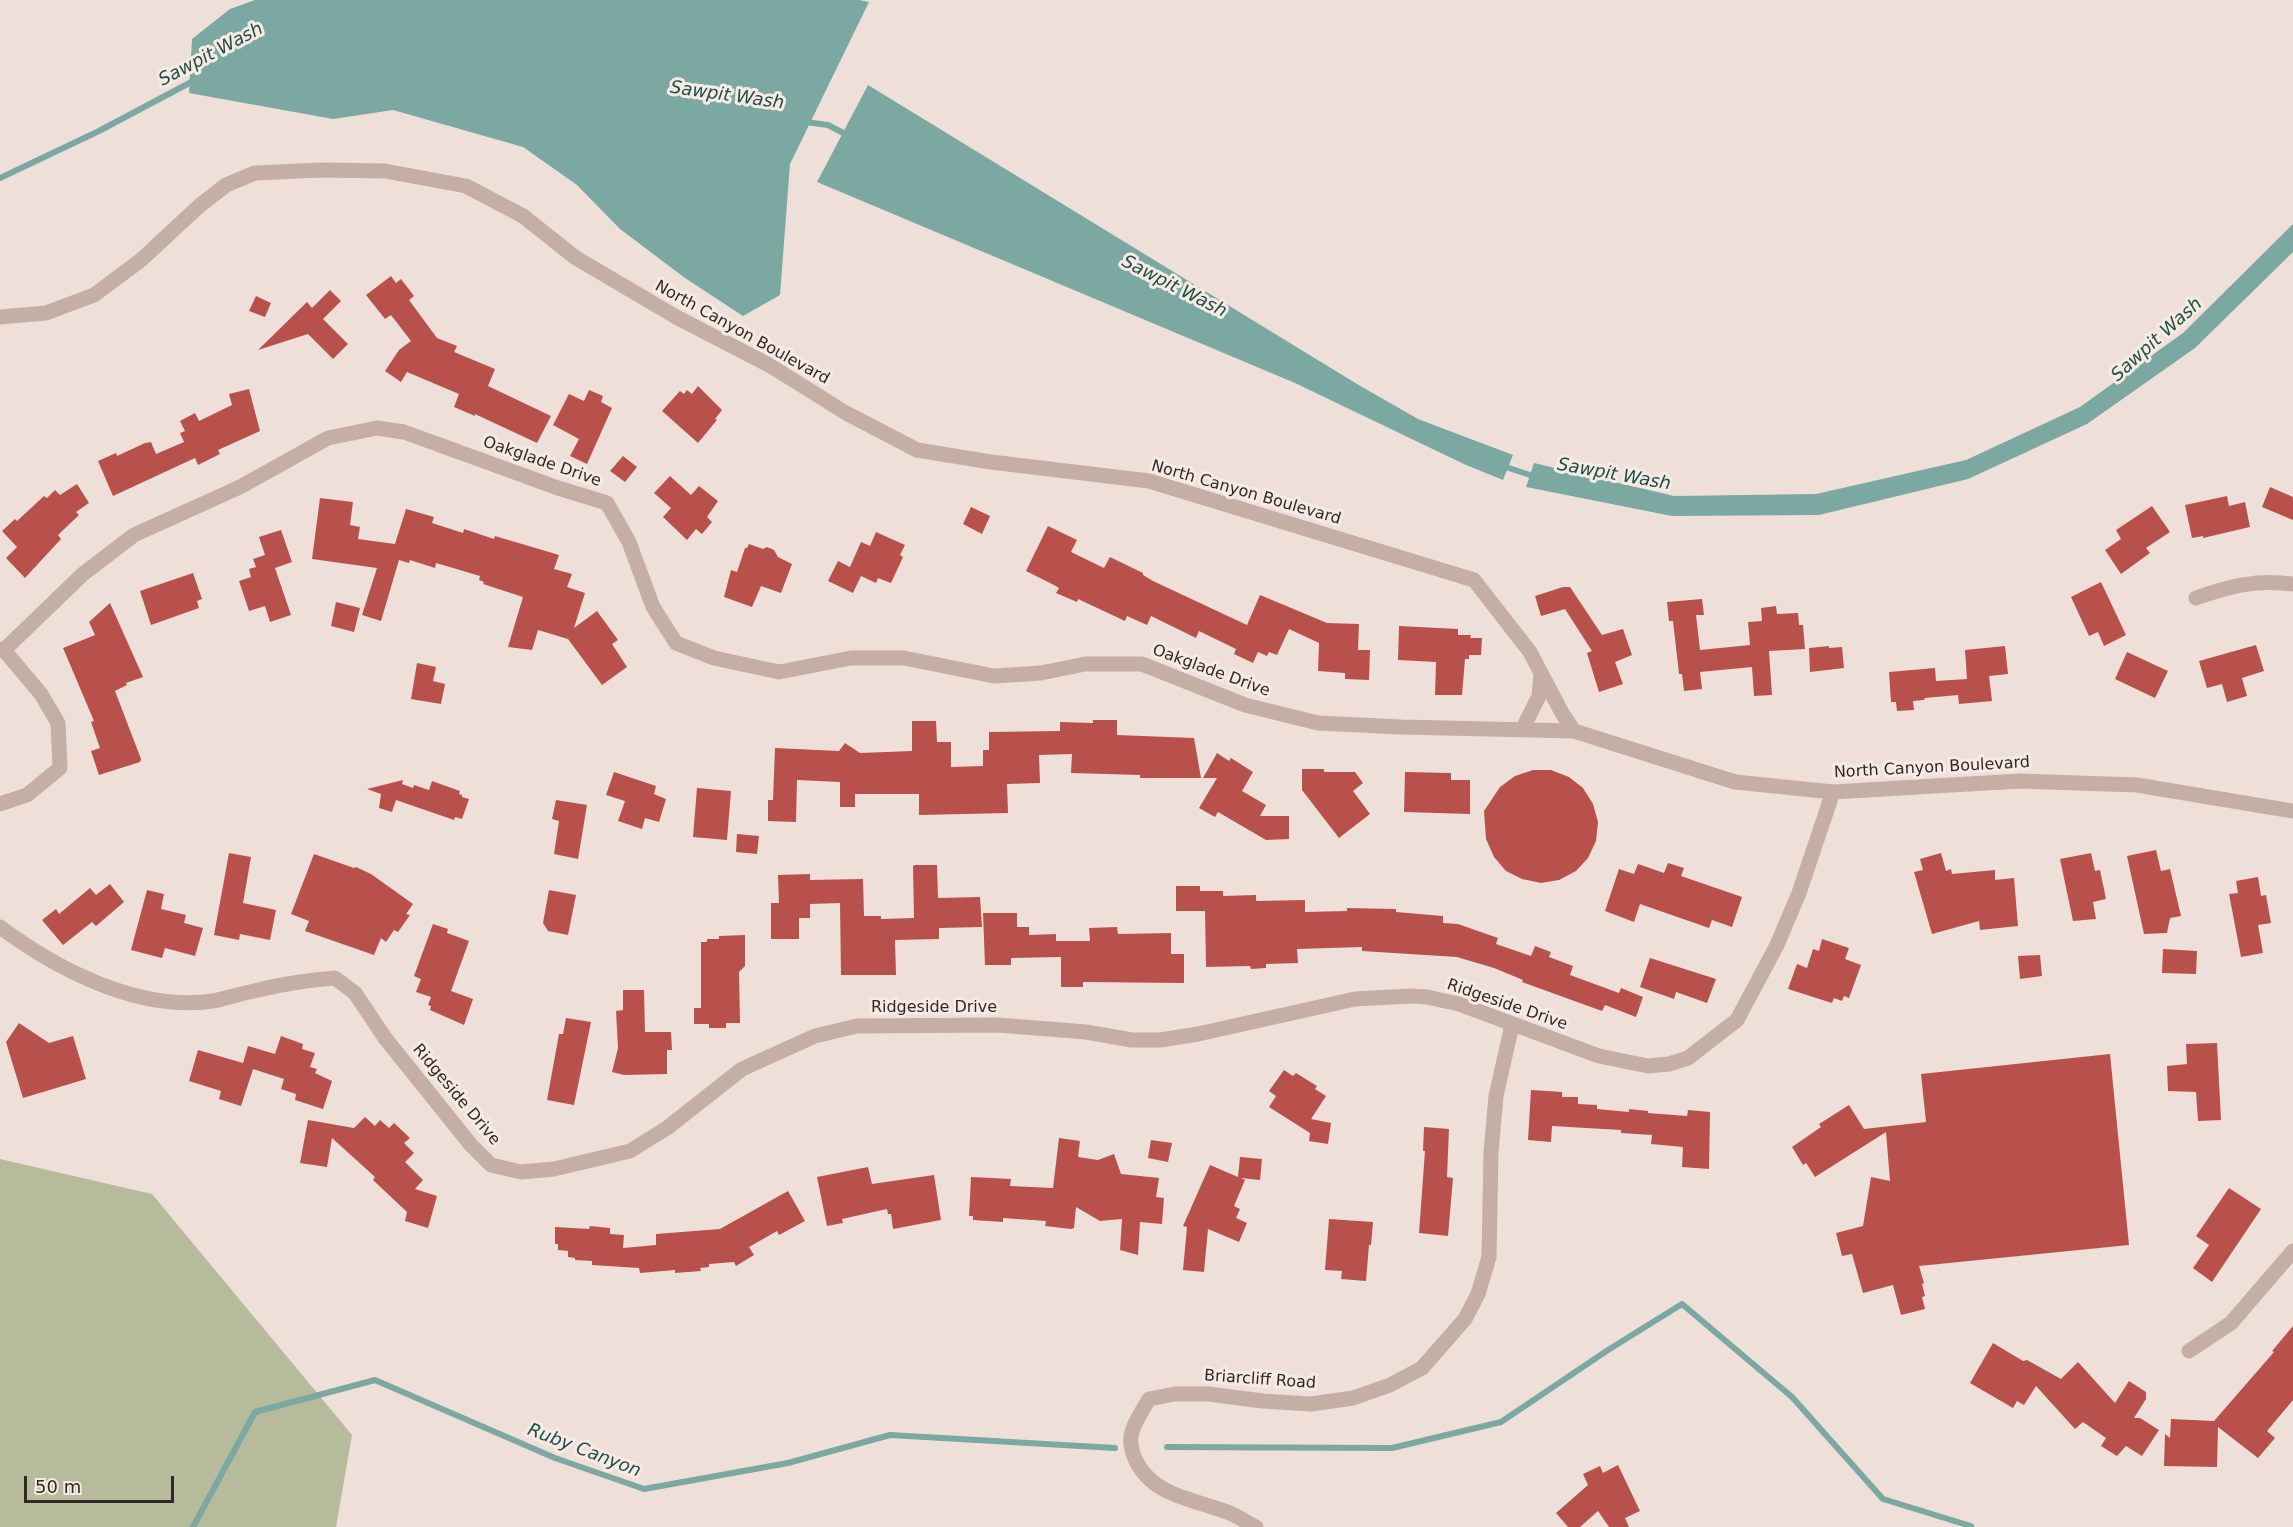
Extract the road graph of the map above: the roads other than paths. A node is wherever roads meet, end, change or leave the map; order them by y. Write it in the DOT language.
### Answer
graph roads {
  1 [pos="0,317"];
  2 [pos="2293,584"];
  3 [pos="2196,598"];
  4 [pos="2,649"];
  5 [pos="1541,673"];
  6 [pos="1522,730"];
  7 [pos="1574,731"];
  8 [pos="1833,792"];
  9 [pos="0,804"];
  10 [pos="2293,811"];
  11 [pos="0,927"];
  12 [pos="1512,1025"];
  13 [pos="2293,1251"];
  14 [pos="2189,1351"];
  15 [pos="1256,1527"];
  1 -- 5 [label="street, North Canyon Boulevard"];
  2 -- 3 [label="street"];
  4 -- 6 [label="street, Oakglade Drive"];
  4 -- 9 [label="street"];
  5 -- 6 [label="street"];
  5 -- 7 [label="street, North Canyon Boulevard"];
  6 -- 7 [label="street, Oakglade Drive"];
  7 -- 8 [label="street, North Canyon Boulevard"];
  8 -- 10 [label="street, North Canyon Boulevard"];
  8 -- 12 [label="street, Ridgeside Drive"];
  11 -- 12 [label="street, Ridgeside Drive"];
  12 -- 15 [label="street, Briarcliff Road"];
  13 -- 14 [label="street"];
}
